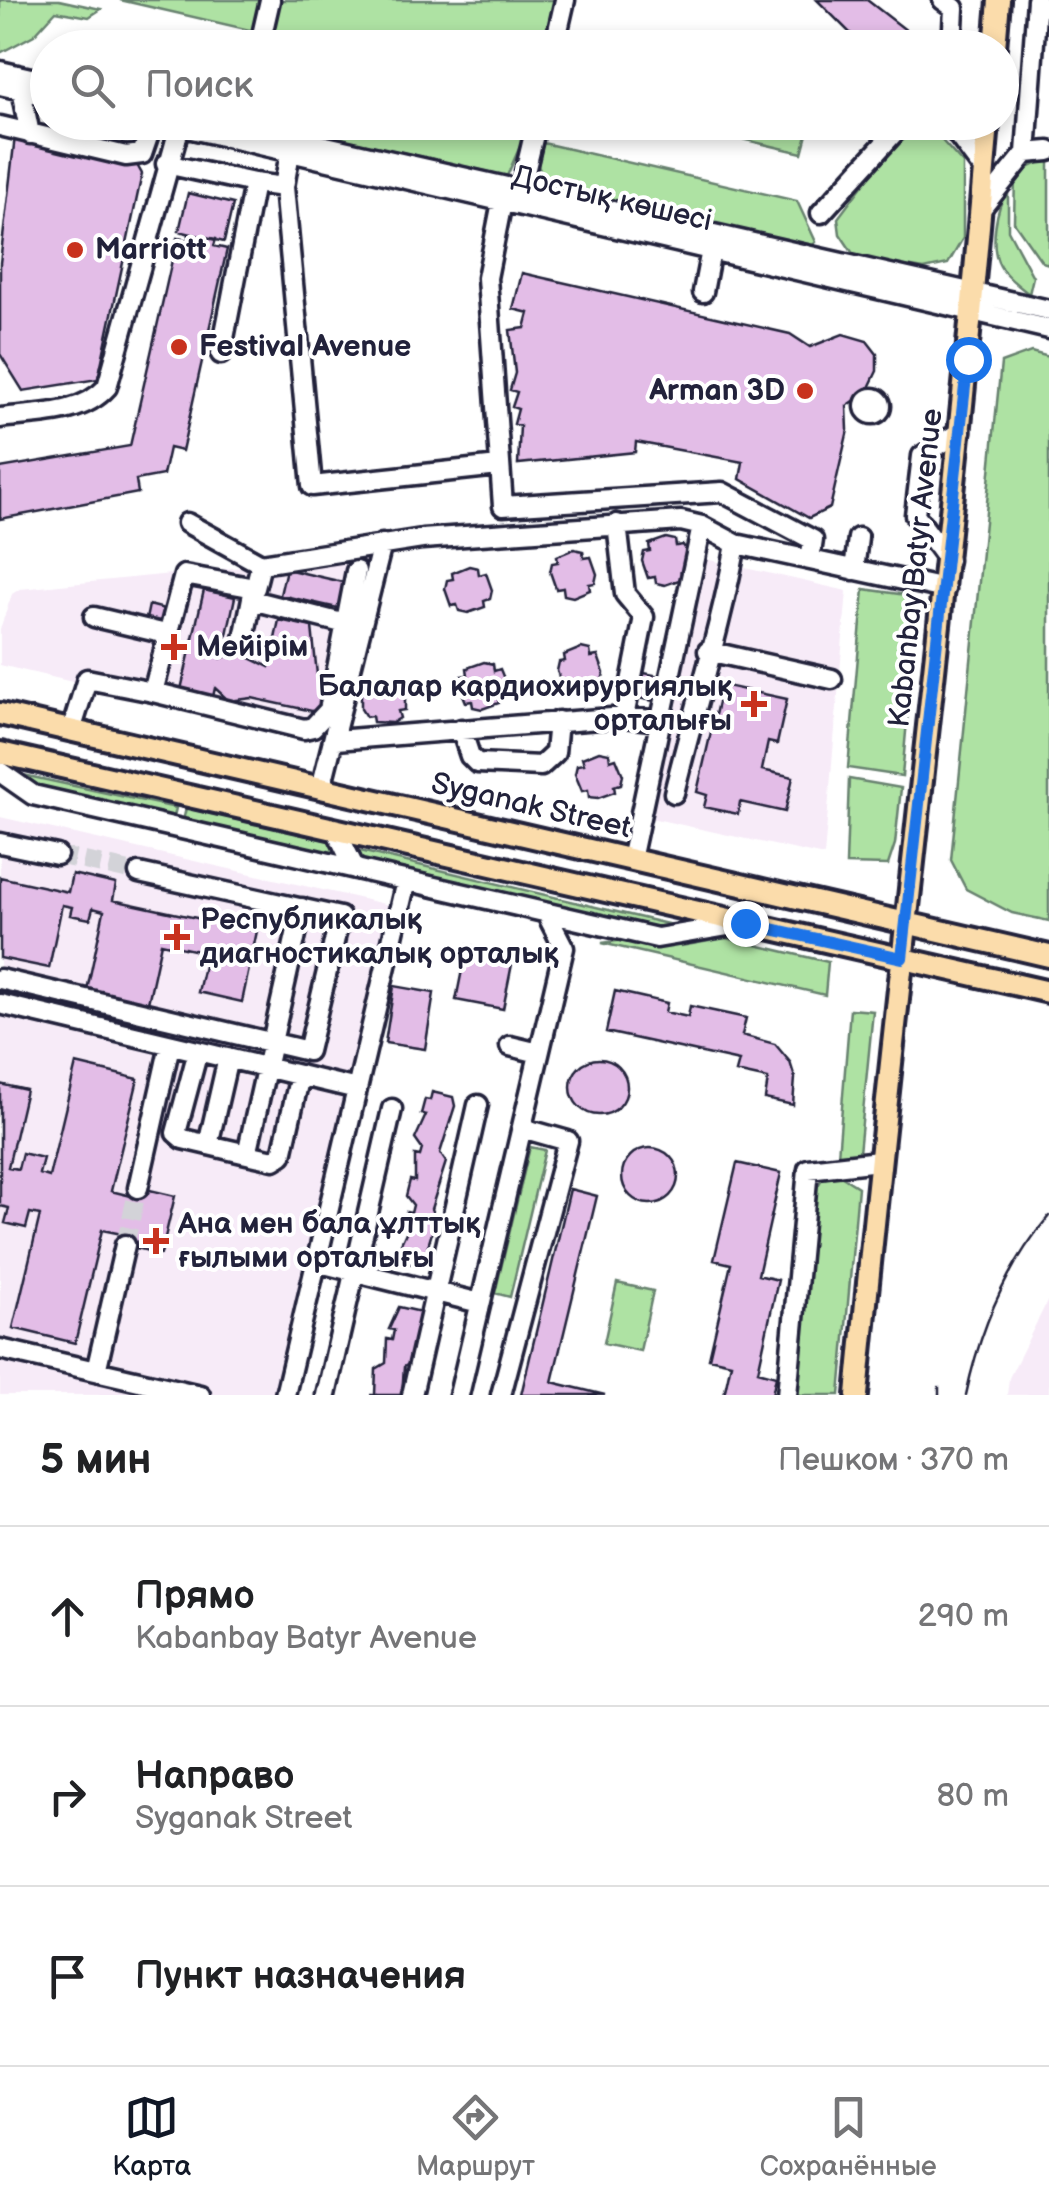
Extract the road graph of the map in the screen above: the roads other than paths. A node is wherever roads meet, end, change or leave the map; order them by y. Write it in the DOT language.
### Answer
graph roads {
  1 [pos="270,0"];
  2 [pos="564,0"];
  3 [pos="943,0"];
  4 [pos="999,0"];
  5 [pos="1038,0"];
  6 [pos="263,30"];
  7 [pos="558,30"];
  8 [pos="953,30"];
  9 [pos="996,30"];
  10 [pos="0,72"];
  11 [pos="1041,72"];
  12 [pos="30,78"];
  13 [pos="0,85"];
  14 [pos="21,90"];
  15 [pos="30,92"];
  16 [pos="0,126"];
  17 [pos="30,134"];
  18 [pos="56,140"];
  19 [pos="147,140"];
  20 [pos="171,140"];
  21 [pos="240,140"];
  22 [pos="297,140"];
  23 [pos="533,140"];
  24 [pos="888,140"];
  25 [pos="962,140"];
  26 [pos="987,140"];
  27 [pos="1049,151"];
  28 [pos="290,152"];
  29 [pos="1026,152"];
  30 [pos="166,164"];
  31 [pos="984,170"];
  32 [pos="254,183"];
  33 [pos="284,187"];
  34 [pos="520,192"];
  35 [pos="502,202"];
  36 [pos="981,210"];
  37 [pos="822,213"];
  38 [pos="711,250"];
  39 [pos="703,292"];
  40 [pos="974,302"];
  41 [pos="1049,310"];
  42 [pos="1049,329"];
  43 [pos="220,354"];
  44 [pos="0,418"];
  45 [pos="961,431"];
  46 [pos="499,466"];
  47 [pos="187,523"];
  48 [pos="618,524"];
  49 [pos="702,526"];
  50 [pos="858,538"];
  51 [pos="382,544"];
  52 [pos="736,544"];
  53 [pos="810,560"];
  54 [pos="948,560"];
  55 [pos="261,564"];
  56 [pos="854,570"];
  57 [pos="356,571"];
  58 [pos="945,589"];
  59 [pos="253,594"];
  60 [pos="94,617"];
  61 [pos="346,624"];
  62 [pos="166,634"];
  63 [pos="243,644"];
  64 [pos="708,651"];
  65 [pos="832,679"];
  66 [pos="154,692"];
  67 [pos="0,714"];
  68 [pos="624,716"];
  69 [pos="558,721"];
  70 [pos="660,721"];
  71 [pos="461,729"];
  72 [pos="71,730"];
  73 [pos="336,740"];
  74 [pos="144,749"];
  75 [pos="0,752"];
  76 [pos="242,770"];
  77 [pos="0,772"];
  78 [pos="133,785"];
  79 [pos="321,788"];
  80 [pos="674,794"];
  81 [pos="232,806"];
  82 [pos="336,830"];
  83 [pos="0,843"];
  84 [pos="57,855"];
  85 [pos="631,860"];
  86 [pos="355,869"];
  87 [pos="139,873"];
  88 [pos="406,880"];
  89 [pos="302,908"];
  90 [pos="546,912"];
  91 [pos="745,923"];
  92 [pos="906,923"];
  93 [pos="611,927"];
  94 [pos="563,953"];
  95 [pos="1049,956"];
  96 [pos="902,958"];
  97 [pos="0,979"];
  98 [pos="1049,992"];
  99 [pos="0,1004"];
  100 [pos="894,1018"];
  101 [pos="271,1042"];
  102 [pos="170,1045"];
  103 [pos="510,1046"];
  104 [pos="198,1052"];
  105 [pos="539,1053"];
  106 [pos="228,1058"];
  107 [pos="265,1067"];
  108 [pos="300,1075"];
  109 [pos="357,1088"];
  110 [pos="478,1105"];
  111 [pos="392,1109"];
  112 [pos="522,1128"];
  113 [pos="208,1145"];
  114 [pos="247,1154"];
  115 [pos="879,1161"];
  116 [pos="138,1188"];
  117 [pos="125,1246"];
  118 [pos="316,1262"];
  119 [pos="354,1269"];
  120 [pos="436,1290"];
  121 [pos="480,1303"];
  122 [pos="0,1348"];
  123 [pos="96,1371"];
  124 [pos="200,1395"];
  125 [pos="285,1395"];
  126 [pos="326,1395"];
  127 [pos="412,1395"];
  128 [pos="459,1395"];
  129 [pos="501,1395"];
  130 [pos="786,1395"];
  131 [pos="857,1395"];
  132 [pos="867,1395"];
  1 -- 6 [label="street"];
  2 -- 7 [label="street"];
  3 -- 8 [label="street"];
  4 -- 9 [label="main road"];
  5 -- 11 [label="street"];
  10 -- 12 [label="street"];
  11 -- 29 [label="street"];
  13 -- 14 [label="street"];
  14 -- 15 [label="street"];
  14 -- 17 [label="street"];
  16 -- 17 [label="street"];
  18 -- 19 [label="street"];
  20 -- 30 [label="street"];
  21 -- 28 [label="street, Достық көшесі"];
  22 -- 34 [label="street, Достық көшесі"];
  23 -- 34 [label="street"];
  24 -- 37 [label="street"];
  25 -- 31 [label="street"];
  26 -- 31 [label="main road, Kabanbay Batyr Avenue"];
  27 -- 29 [label="street"];
  28 -- 33 [label="street"];
  28 -- 35 [label="street, Достық көшесі"];
  29 -- 36 [label="street"];
  30 -- 32 [label="street"];
  30 -- 44 [label="street"];
  31 -- 36 [label="main road, Kabanbay Batyr Avenue"];
  32 -- 33 [label="street"];
  32 -- 43 [label="street"];
  33 -- 46 [label="street"];
  34 -- 40 [label="street, Достық көшесі"];
  35 -- 38 [label="street, Достық көшесі"];
  35 -- 46 [label="street"];
  36 -- 40 [label="main road, Kabanbay Batyr Avenue"];
  38 -- 39 [label="street"];
  38 -- 40 [label="street, Достық көшесі"];
  40 -- 41 [label="street, Достық көшесі"];
  40 -- 42 [label="street, Достық көшесі"];
  40 -- 45 [label="main road, Kabanbay Batyr Avenue"];
  45 -- 54 [label="main road, Kabanbay Batyr Avenue"];
  45 -- 54 [label="street"];
  46 -- 53 [label="street"];
  47 -- 55 [label="street"];
  48 -- 49 [label="street"];
  48 -- 51 [label="street"];
  48 -- 68 [label="street"];
  49 -- 52 [label="street"];
  49 -- 70 [label="street"];
  50 -- 56 [label="street"];
  51 -- 55 [label="street"];
  51 -- 73 [label="street"];
  52 -- 53 [label="street"];
  52 -- 64 [label="street"];
  53 -- 56 [label="street"];
  54 -- 58 [label="main road, Kabanbay Batyr Avenue"];
  55 -- 59 [label="street"];
  56 -- 58 [label="street"];
  57 -- 61 [label="street"];
  58 -- 92 [label="main road, Kabanbay Batyr Avenue"];
  59 -- 61 [label="street"];
  59 -- 62 [label="street"];
  59 -- 63 [label="street"];
  60 -- 62 [label="street"];
  61 -- 66 [label="street"];
  62 -- 66 [label="street"];
  64 -- 65 [label="street"];
  64 -- 80 [label="street"];
  66 -- 72 [label="street"];
  67 -- 72 [label="main road, Syganak Street"];
  68 -- 69 [label="street"];
  68 -- 70 [label="street"];
  69 -- 71 [label="street"];
  69 -- 71 [label="street"];
  70 -- 85 [label="street"];
  71 -- 73 [label="street"];
  72 -- 74 [label="main road, Syganak Street"];
  73 -- 79 [label="street"];
  74 -- 76 [label="main road, Syganak Street"];
  74 -- 78 [label="main road"];
  75 -- 78 [label="main road"];
  76 -- 79 [label="main road, Syganak Street"];
  76 -- 81 [label="main road"];
  77 -- 86 [label="street"];
  78 -- 81 [label="main road"];
  79 -- 85 [label="main road, Syganak Street"];
  81 -- 82 [label="main road"];
  82 -- 86 [label="street"];
  82 -- 91 [label="main road"];
  83 -- 84 [label="street"];
  85 -- 92 [label="main road, Syganak Street"];
  86 -- 88 [label="street"];
  87 -- 89 [label="street"];
  88 -- 90 [label="street"];
  88 -- 109 [label="street"];
  89 -- 101 [label="street"];
  89 -- 101 [label="street"];
  90 -- 93 [label="street"];
  90 -- 94 [label="street"];
  91 -- 93 [label="street"];
  91 -- 96 [label="main road"];
  92 -- 95 [label="main road, Syganak Street"];
  92 -- 96 [label="main road, Kabanbay Batyr Avenue"];
  93 -- 94 [label="street"];
  94 -- 105 [label="street"];
  96 -- 98 [label="main road"];
  96 -- 100 [label="main road, Kabanbay Batyr Avenue"];
  97 -- 101 [label="street"];
  99 -- 102 [label="street"];
  100 -- 115 [label="main road, Kabanbay Batyr Avenue"];
  100 -- 132 [label="main road, Kabanbay Batyr Avenue"];
  101 -- 107 [label="street"];
  102 -- 104 [label="street"];
  102 -- 116 [label="street"];
  103 -- 105 [label="street"];
  104 -- 106 [label="street"];
  104 -- 113 [label="street"];
  105 -- 112 [label="street"];
  106 -- 107 [label="street"];
  106 -- 113 [label="street"];
  107 -- 108 [label="street"];
  107 -- 114 [label="street"];
  108 -- 109 [label="street"];
  108 -- 114 [label="street"];
  109 -- 118 [label="street"];
  110 -- 120 [label="street"];
  111 -- 119 [label="street"];
  112 -- 121 [label="street"];
  112 -- 129 [label="street"];
  113 -- 114 [label="street"];
  115 -- 130 [label="street"];
  115 -- 131 [label="main road, Kabanbay Batyr Avenue"];
  117 -- 123 [label="street"];
  118 -- 119 [label="street"];
  118 -- 125 [label="street"];
  119 -- 120 [label="street"];
  119 -- 126 [label="street"];
  120 -- 121 [label="street"];
  120 -- 127 [label="street"];
  121 -- 128 [label="street"];
  122 -- 123 [label="street"];
  123 -- 124 [label="street"];
}
